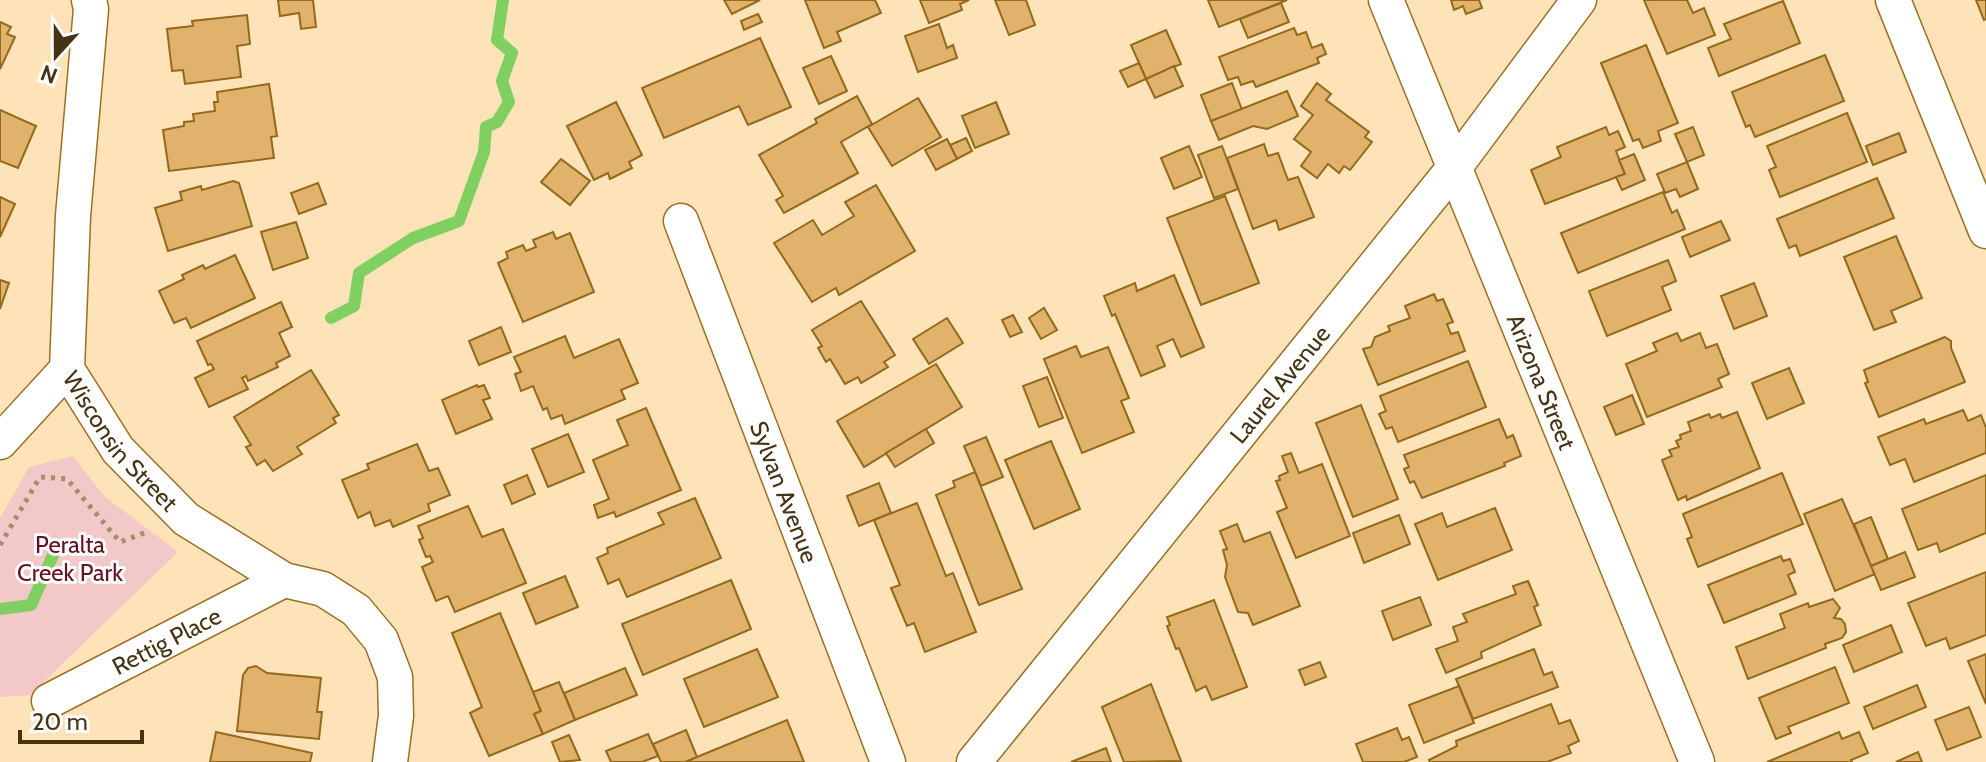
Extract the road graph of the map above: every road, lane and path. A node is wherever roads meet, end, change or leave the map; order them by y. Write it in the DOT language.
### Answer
graph roads {
  1 [pos="89,0"];
  2 [pos="1386,0"];
  3 [pos="1579,0"];
  4 [pos="1893,0"];
  5 [pos="1454,168"];
  6 [pos="681,221"];
  7 [pos="1986,231"];
  8 [pos="67,369"];
  9 [pos="0,442"];
  10 [pos="186,519"];
  11 [pos="0,545"];
  12 [pos="284,580"];
  13 [pos="49,701"];
  14 [pos="390,762"];
  15 [pos="888,762"];
  16 [pos="974,762"];
  17 [pos="1697,762"];
  1 -- 8 [label="street, Wisconsin Street"];
  2 -- 5 [label="street, Arizona Street"];
  3 -- 5 [label="street, Laurel Avenue"];
  4 -- 7 [label="street"];
  5 -- 16 [label="street, Laurel Avenue"];
  5 -- 17 [label="street, Arizona Street"];
  6 -- 15 [label="street, Sylvan Avenue"];
  8 -- 9 [label="street"];
  8 -- 10 [label="street, Wisconsin Street"];
  10 -- 11 [label="path"];
  10 -- 12 [label="street, Wisconsin Street"];
  12 -- 13 [label="street, Rettig Place"];
  12 -- 14 [label="street, Wisconsin Street"];
}
